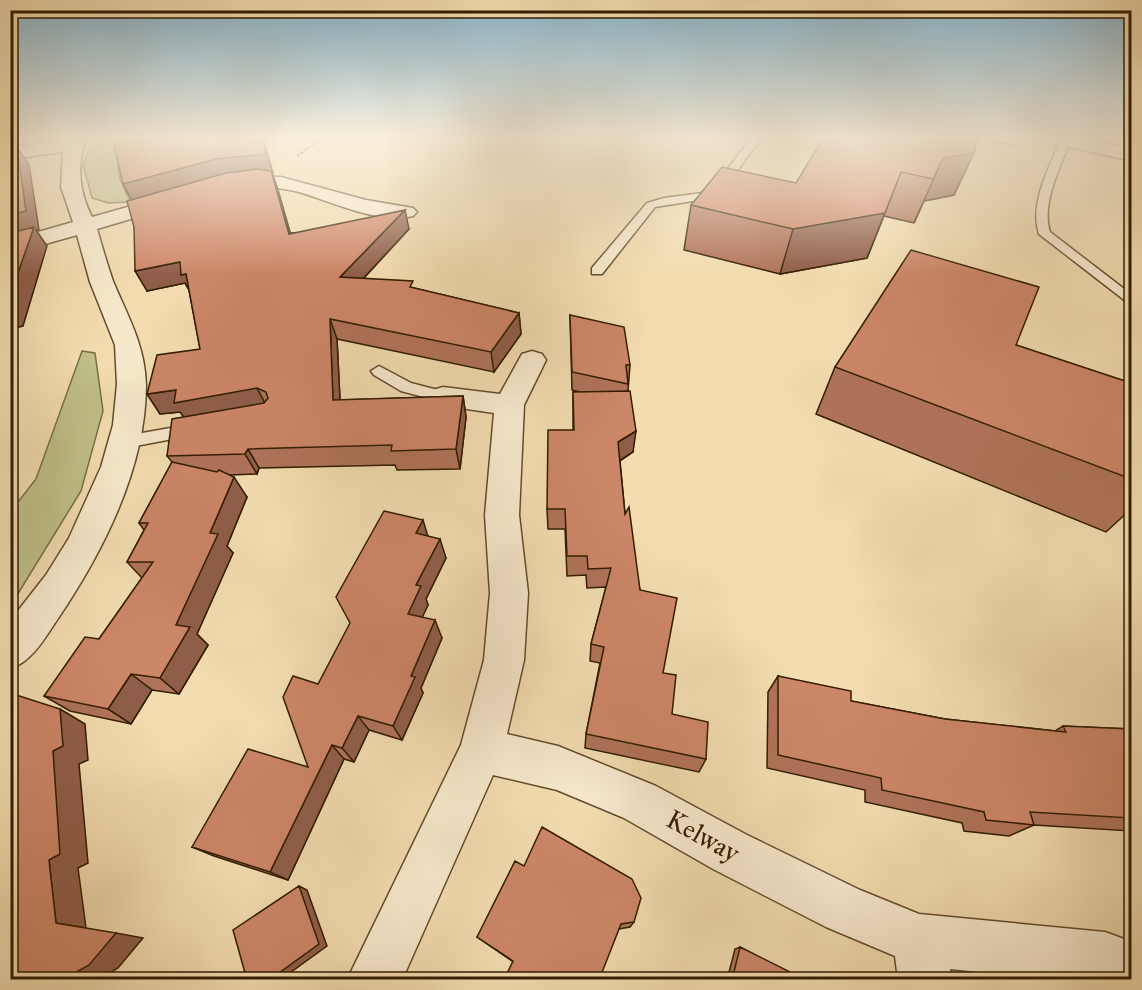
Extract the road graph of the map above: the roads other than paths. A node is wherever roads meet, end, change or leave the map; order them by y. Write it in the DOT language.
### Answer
graph roads {
  1 [pos="72,183"];
  2 [pos="238,183"];
  3 [pos="295,183"];
  4 [pos="723,183"];
  5 [pos="1049,183"];
  6 [pos="362,205"];
  7 [pos="406,212"];
  8 [pos="338,224"];
  9 [pos="85,226"];
  10 [pos="10,247"];
  11 [pos="597,272"];
  12 [pos="1131,302"];
  13 [pos="532,360"];
  14 [pos="379,371"];
  15 [pos="443,397"];
  16 [pos="509,405"];
  17 [pos="213,427"];
  18 [pos="125,442"];
  19 [pos="10,651"];
  20 [pos="482,750"];
  21 [pos="1118,959"];
  22 [pos="922,960"];
  23 [pos="373,980"];
  1 -- 9 [label="street"];
  2 -- 9 [label="street"];
  3 -- 6 [label="street"];
  4 -- 11 [label="lane"];
  5 -- 12 [label="lane"];
  6 -- 7 [label="street"];
  6 -- 8 [label="street"];
  9 -- 10 [label="street"];
  9 -- 18 [label="street"];
  13 -- 16 [label="street"];
  14 -- 15 [label="lane"];
  15 -- 16 [label="street"];
  16 -- 20 [label="street"];
  17 -- 18 [label="lane"];
  18 -- 19 [label="street"];
  20 -- 22 [label="street, Kelway"];
  20 -- 23 [label="street"];
  21 -- 22 [label="street, Kelway"];
}
